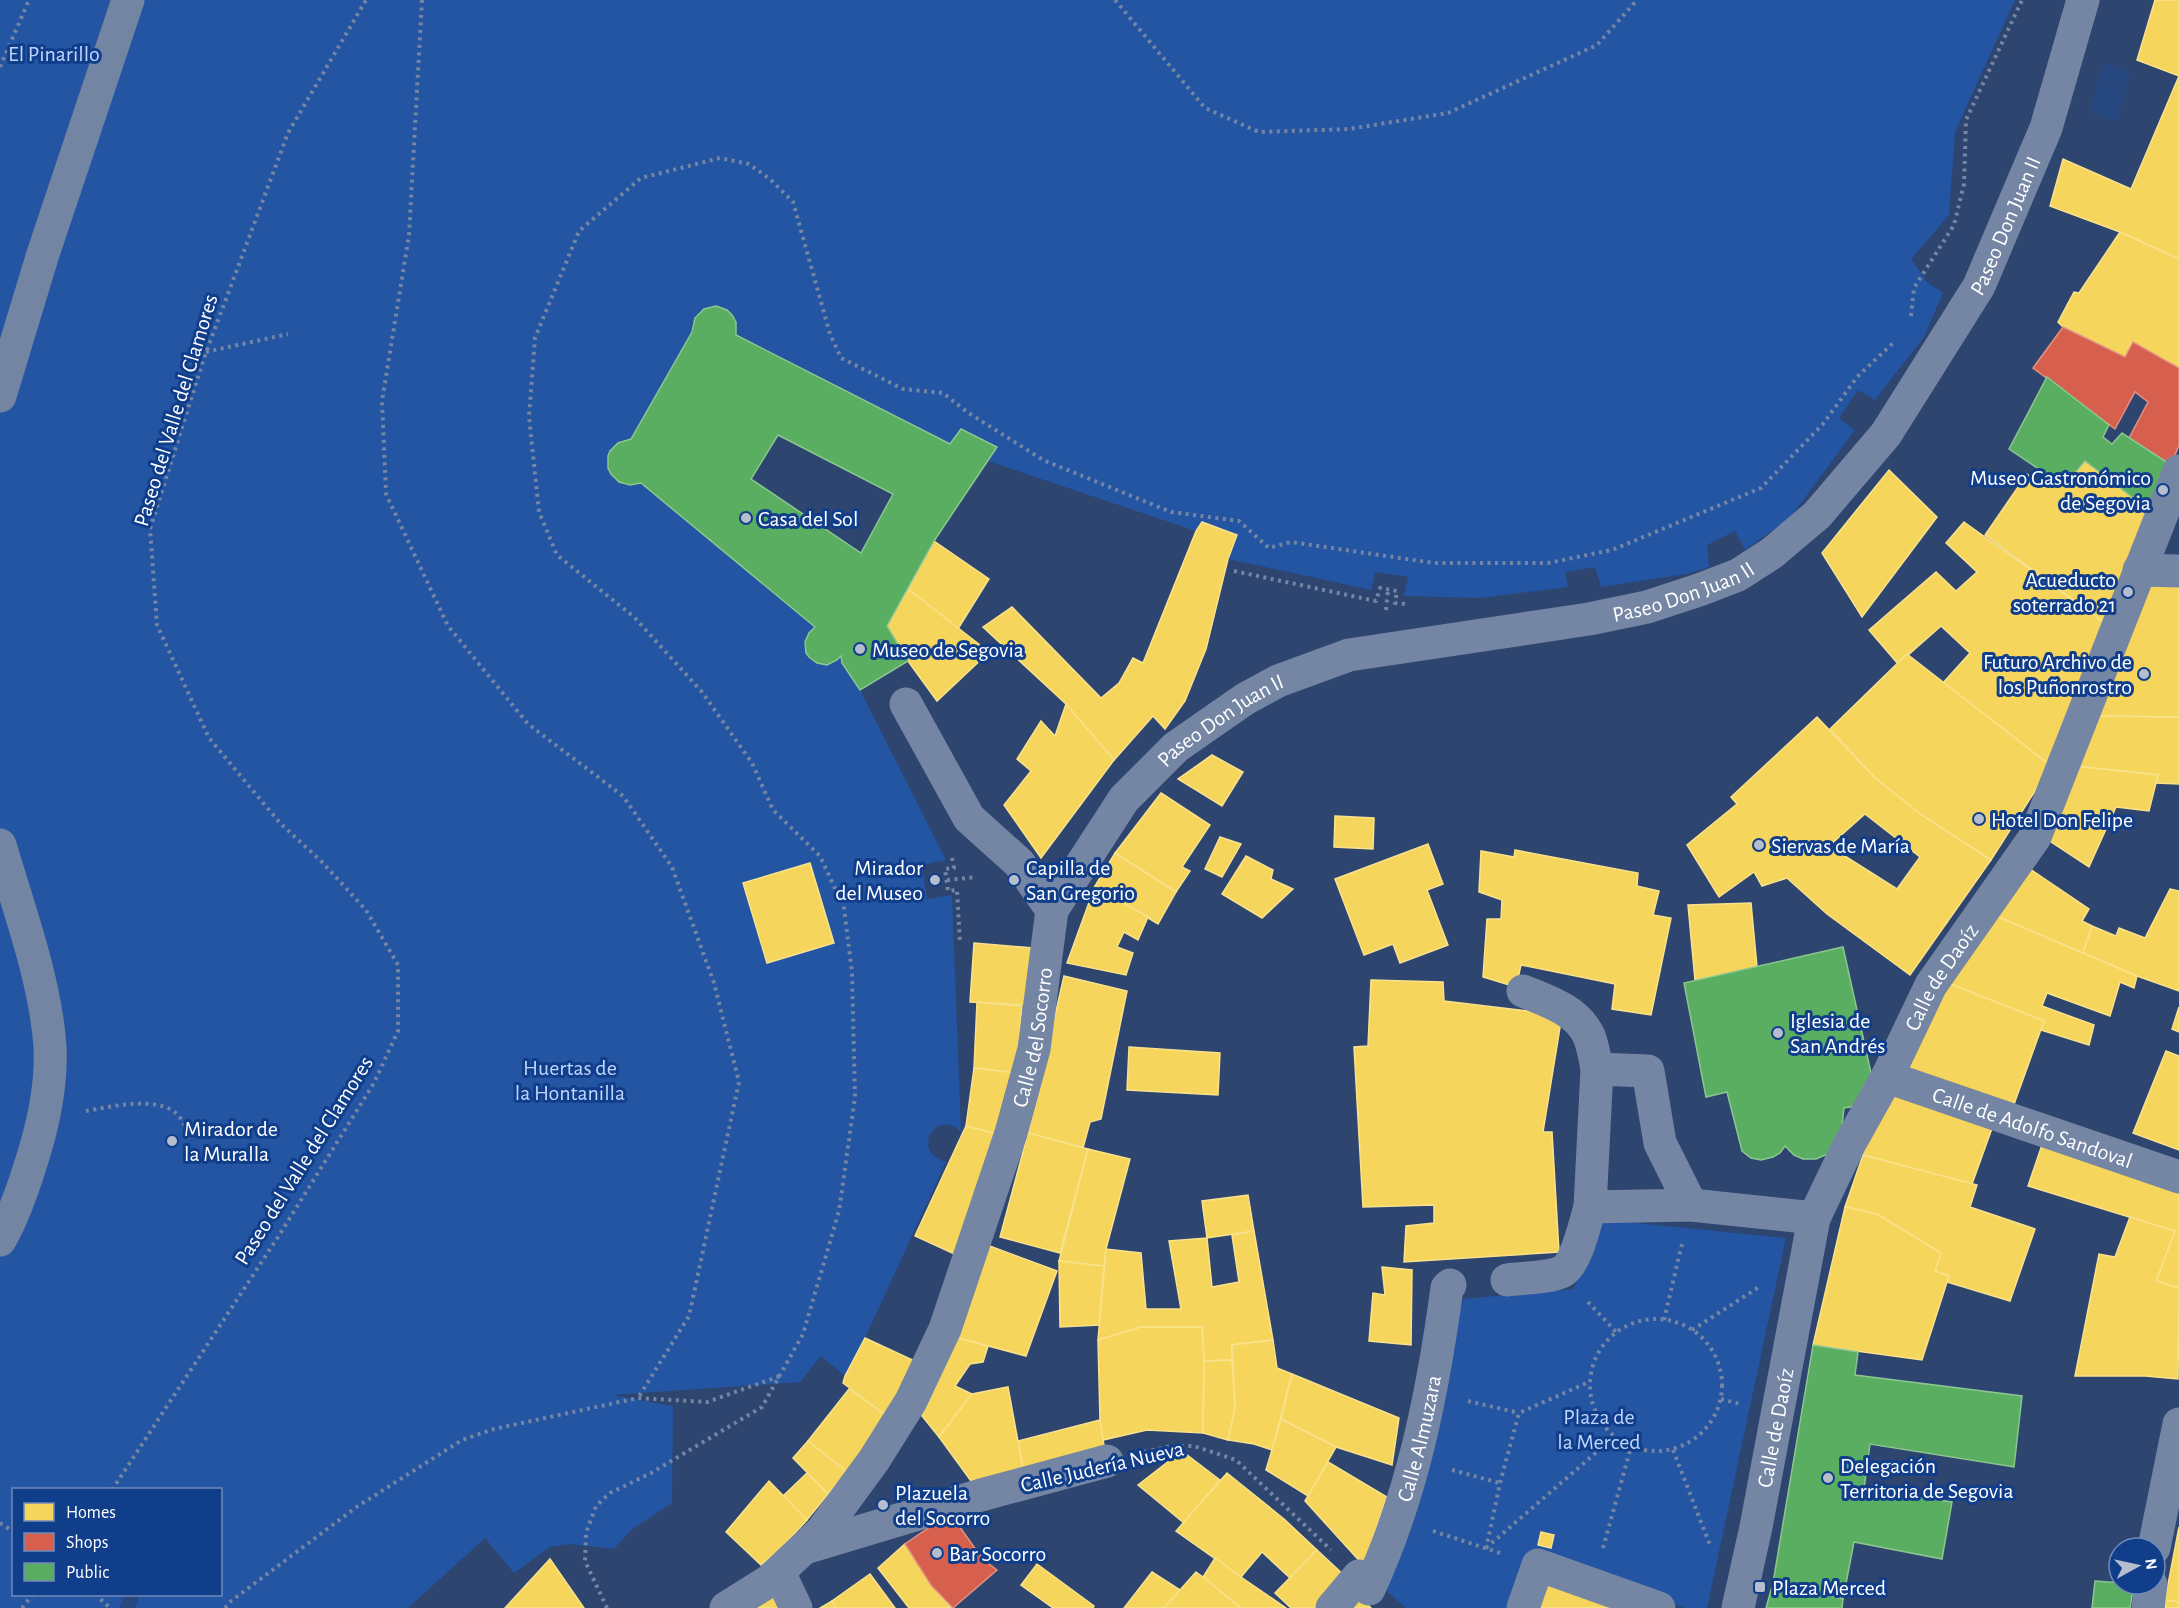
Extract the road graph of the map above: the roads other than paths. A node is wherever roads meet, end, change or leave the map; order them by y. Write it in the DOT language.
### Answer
graph roads {
  1 [pos="128,0"];
  2 [pos="2083,0"];
  3 [pos="0,396"];
  4 [pos="2179,471"];
  5 [pos="2139,570"];
  6 [pos="2179,571"];
  7 [pos="906,704"];
  8 [pos="0,845"];
  9 [pos="1052,910"];
  10 [pos="1523,991"];
  11 [pos="1597,1069"];
  12 [pos="1887,1077"];
  13 [pos="2179,1177"];
  14 [pos="1691,1205"];
  15 [pos="1590,1207"];
  16 [pos="1814,1218"];
  17 [pos="0,1240"];
  18 [pos="1507,1280"];
  19 [pos="1450,1285"];
  20 [pos="2179,1424"];
  21 [pos="1107,1461"];
  22 [pos="2156,1536"];
  23 [pos="805,1548"];
  24 [pos="779,1572"];
  25 [pos="726,1608"];
  26 [pos="796,1608"];
  27 [pos="1332,1608"];
  28 [pos="1523,1608"];
  29 [pos="1659,1608"];
  30 [pos="1738,1608"];
  1 -- 3 [label="main road"];
  2 -- 9 [label="street, Paseo Don Juan II"];
  4 -- 5 [label="street, Calle de Daoíz"];
  5 -- 6 [label="street"];
  5 -- 12 [label="street, Calle de Daoíz"];
  7 -- 9 [label="street"];
  8 -- 17 [label="main road"];
  9 -- 23 [label="street, Calle del Socorro"];
  10 -- 11 [label="street"];
  11 -- 14 [label="street"];
  11 -- 15 [label="street"];
  12 -- 13 [label="street, Calle de Adolfo Sandoval"];
  12 -- 16 [label="street, Calle de Daoíz"];
  14 -- 15 [label="street"];
  14 -- 16 [label="street"];
  15 -- 18 [label="street"];
  16 -- 30 [label="street, Calle de Daoíz"];
  19 -- 27 [label="street, Calle Almuzara"];
  20 -- 22 [label="street"];
  21 -- 23 [label="street, Calle Judería Nueva"];
  23 -- 24 [label="street"];
  24 -- 25 [label="street"];
  24 -- 26 [label="street"];
  28 -- 29 [label="street"];
}
